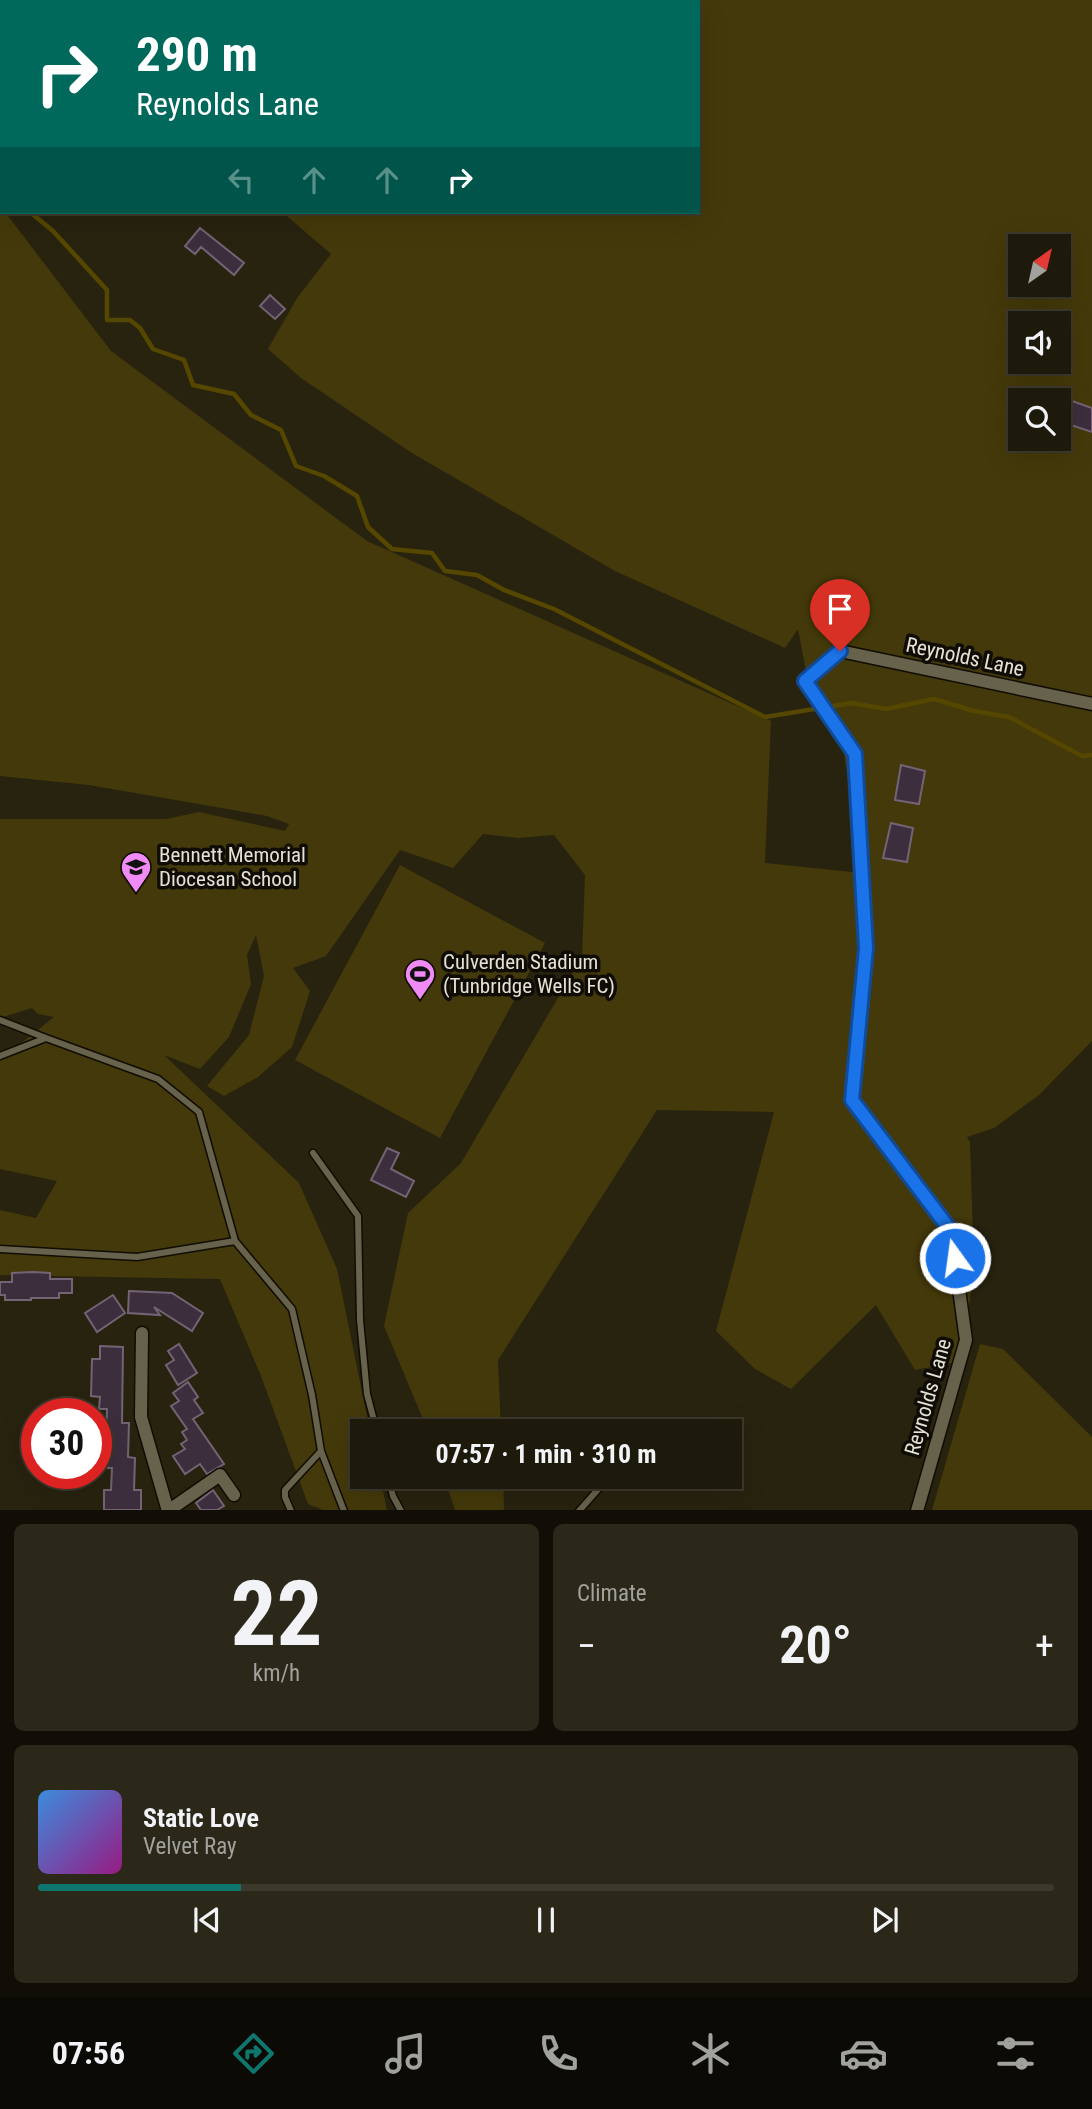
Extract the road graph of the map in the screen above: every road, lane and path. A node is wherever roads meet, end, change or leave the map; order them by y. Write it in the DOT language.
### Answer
graph roads {
  1 [pos="1092,704"];
  2 [pos="0,1020"];
  3 [pos="46,1038"];
  4 [pos="0,1056"];
  5 [pos="313,1153"];
  6 [pos="235,1241"];
  7 [pos="0,1249"];
  8 [pos="142,1333"];
  9 [pos="373,1419"];
  10 [pos="321,1451"];
  11 [pos="391,1489"];
  12 [pos="598,1489"];
  13 [pos="234,1495"];
  14 [pos="168,1510"];
  15 [pos="291,1510"];
  16 [pos="344,1510"];
  17 [pos="401,1510"];
  18 [pos="579,1510"];
  19 [pos="917,1510"];
  1 -- 19 [label="street, Reynolds Lane"];
  2 -- 3 [label="lane"];
  3 -- 4 [label="lane"];
  3 -- 6 [label="lane"];
  5 -- 9 [label="lane"];
  6 -- 7 [label="lane"];
  6 -- 10 [label="lane"];
  8 -- 14 [label="street"];
  10 -- 15 [label="lane"];
  10 -- 16 [label="lane"];
  11 -- 17 [label="lane"];
  12 -- 18 [label="lane"];
  13 -- 14 [label="street"];
}
